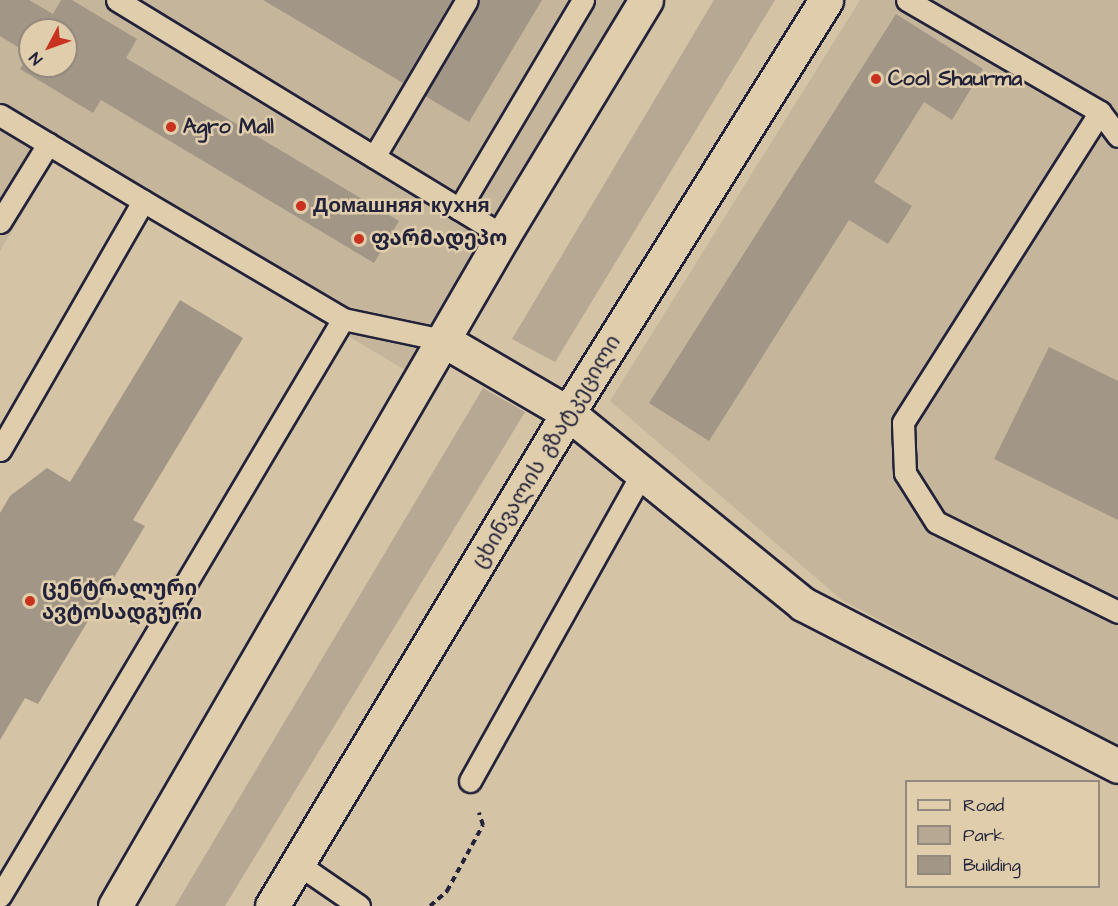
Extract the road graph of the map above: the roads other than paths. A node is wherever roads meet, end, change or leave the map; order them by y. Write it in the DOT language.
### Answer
graph roads {
  1 [pos="117,0"];
  2 [pos="467,0"];
  3 [pos="583,0"];
  4 [pos="646,0"];
  5 [pos="826,0"];
  6 [pos="908,0"];
  7 [pos="1100,112"];
  8 [pos="0,115"];
  9 [pos="1118,136"];
  10 [pos="48,144"];
  11 [pos="374,157"];
  12 [pos="143,201"];
  13 [pos="459,209"];
  14 [pos="0,222"];
  15 [pos="503,236"];
  16 [pos="343,319"];
  17 [pos="443,340"];
  18 [pos="568,413"];
  19 [pos="0,450"];
  20 [pos="643,472"];
  21 [pos="1118,612"];
  22 [pos="1118,766"];
  23 [pos="470,781"];
  24 [pos="298,864"];
  25 [pos="0,896"];
  26 [pos="115,906"];
  27 [pos="272,906"];
  28 [pos="359,906"];
  1 -- 11 [label="lane"];
  2 -- 11 [label="lane"];
  3 -- 13 [label="lane"];
  4 -- 15 [label="main road"];
  5 -- 18 [label="main road, ცხინვალის გზატკეცილი"];
  6 -- 7 [label="lane"];
  7 -- 9 [label="lane"];
  7 -- 21 [label="lane"];
  8 -- 10 [label="lane"];
  10 -- 12 [label="lane"];
  10 -- 14 [label="lane"];
  11 -- 13 [label="lane"];
  12 -- 16 [label="lane"];
  12 -- 19 [label="lane"];
  13 -- 15 [label="lane"];
  15 -- 17 [label="main road"];
  16 -- 17 [label="lane"];
  16 -- 25 [label="lane"];
  17 -- 18 [label="main road"];
  17 -- 26 [label="main road"];
  18 -- 20 [label="main road"];
  18 -- 24 [label="main road, ცხინვალის გზატკეცილი"];
  20 -- 22 [label="main road"];
  20 -- 23 [label="lane"];
  24 -- 27 [label="main road, ცხინვალის გზატკეცილი"];
  24 -- 28 [label="lane"];
}
